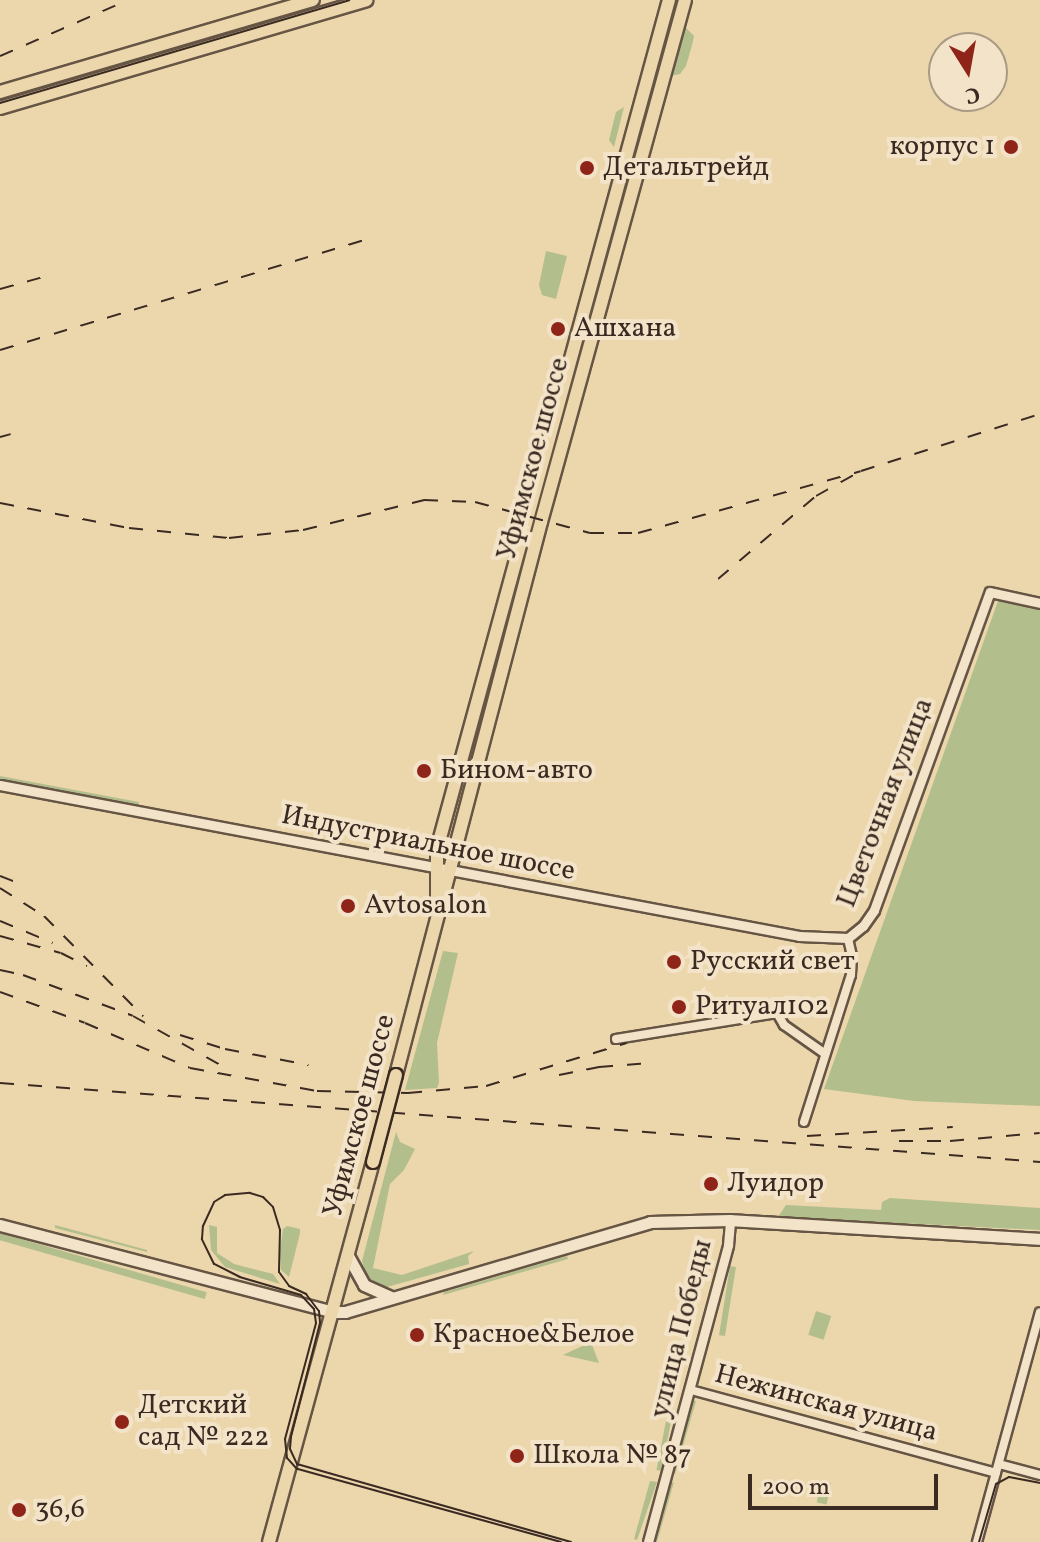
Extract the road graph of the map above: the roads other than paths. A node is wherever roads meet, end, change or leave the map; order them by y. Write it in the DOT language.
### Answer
graph roads {
  1 [pos="313,0"];
  2 [pos="366,0"];
  3 [pos="669,0"];
  4 [pos="685,0"];
  5 [pos="0,92"];
  6 [pos="0,108"];
  7 [pos="1040,603"];
  8 [pos="0,785"];
  9 [pos="444,870"];
  10 [pos="848,938"];
  11 [pos="616,1039"];
  12 [pos="824,1053"];
  13 [pos="804,1122"];
  14 [pos="730,1220"];
  15 [pos="0,1225"];
  16 [pos="1040,1239"];
  17 [pos="347,1254"];
  18 [pos="391,1297"];
  19 [pos="333,1312"];
  20 [pos="1040,1312"];
  21 [pos="691,1390"];
  22 [pos="998,1468"];
  23 [pos="1040,1475"];
  24 [pos="269,1542"];
  25 [pos="648,1542"];
  26 [pos="977,1542"];
  1 -- 5 [label="main road"];
  2 -- 6 [label="main road"];
  3 -- 9 [label="main road, Уфимское шоссе"];
  4 -- 9 [label="main road, Уфимское шоссе"];
  7 -- 10 [label="street, Цветочная улица"];
  8 -- 9 [label="street, Индустриальное шоссе"];
  9 -- 10 [label="street, Индустриальное шоссе"];
  9 -- 17 [label="main road, Уфимское шоссе, bridge"];
  10 -- 12 [label="street, Цветочная улица"];
  11 -- 12 [label="street"];
  12 -- 13 [label="street, Цветочная улица"];
  14 -- 16 [label="main road"];
  14 -- 18 [label="main road"];
  14 -- 21 [label="street, улица Победы"];
  15 -- 19 [label="main road"];
  17 -- 18 [label="main road"];
  17 -- 19 [label="main road, Уфимское шоссе"];
  18 -- 19 [label="main road"];
  19 -- 24 [label="main road, Уфимское шоссе"];
  20 -- 22 [label="street"];
  21 -- 22 [label="street, Нежинская улица"];
  21 -- 25 [label="street, улица Победы"];
  22 -- 23 [label="street, Нежинская улица"];
  22 -- 26 [label="street"];
}
